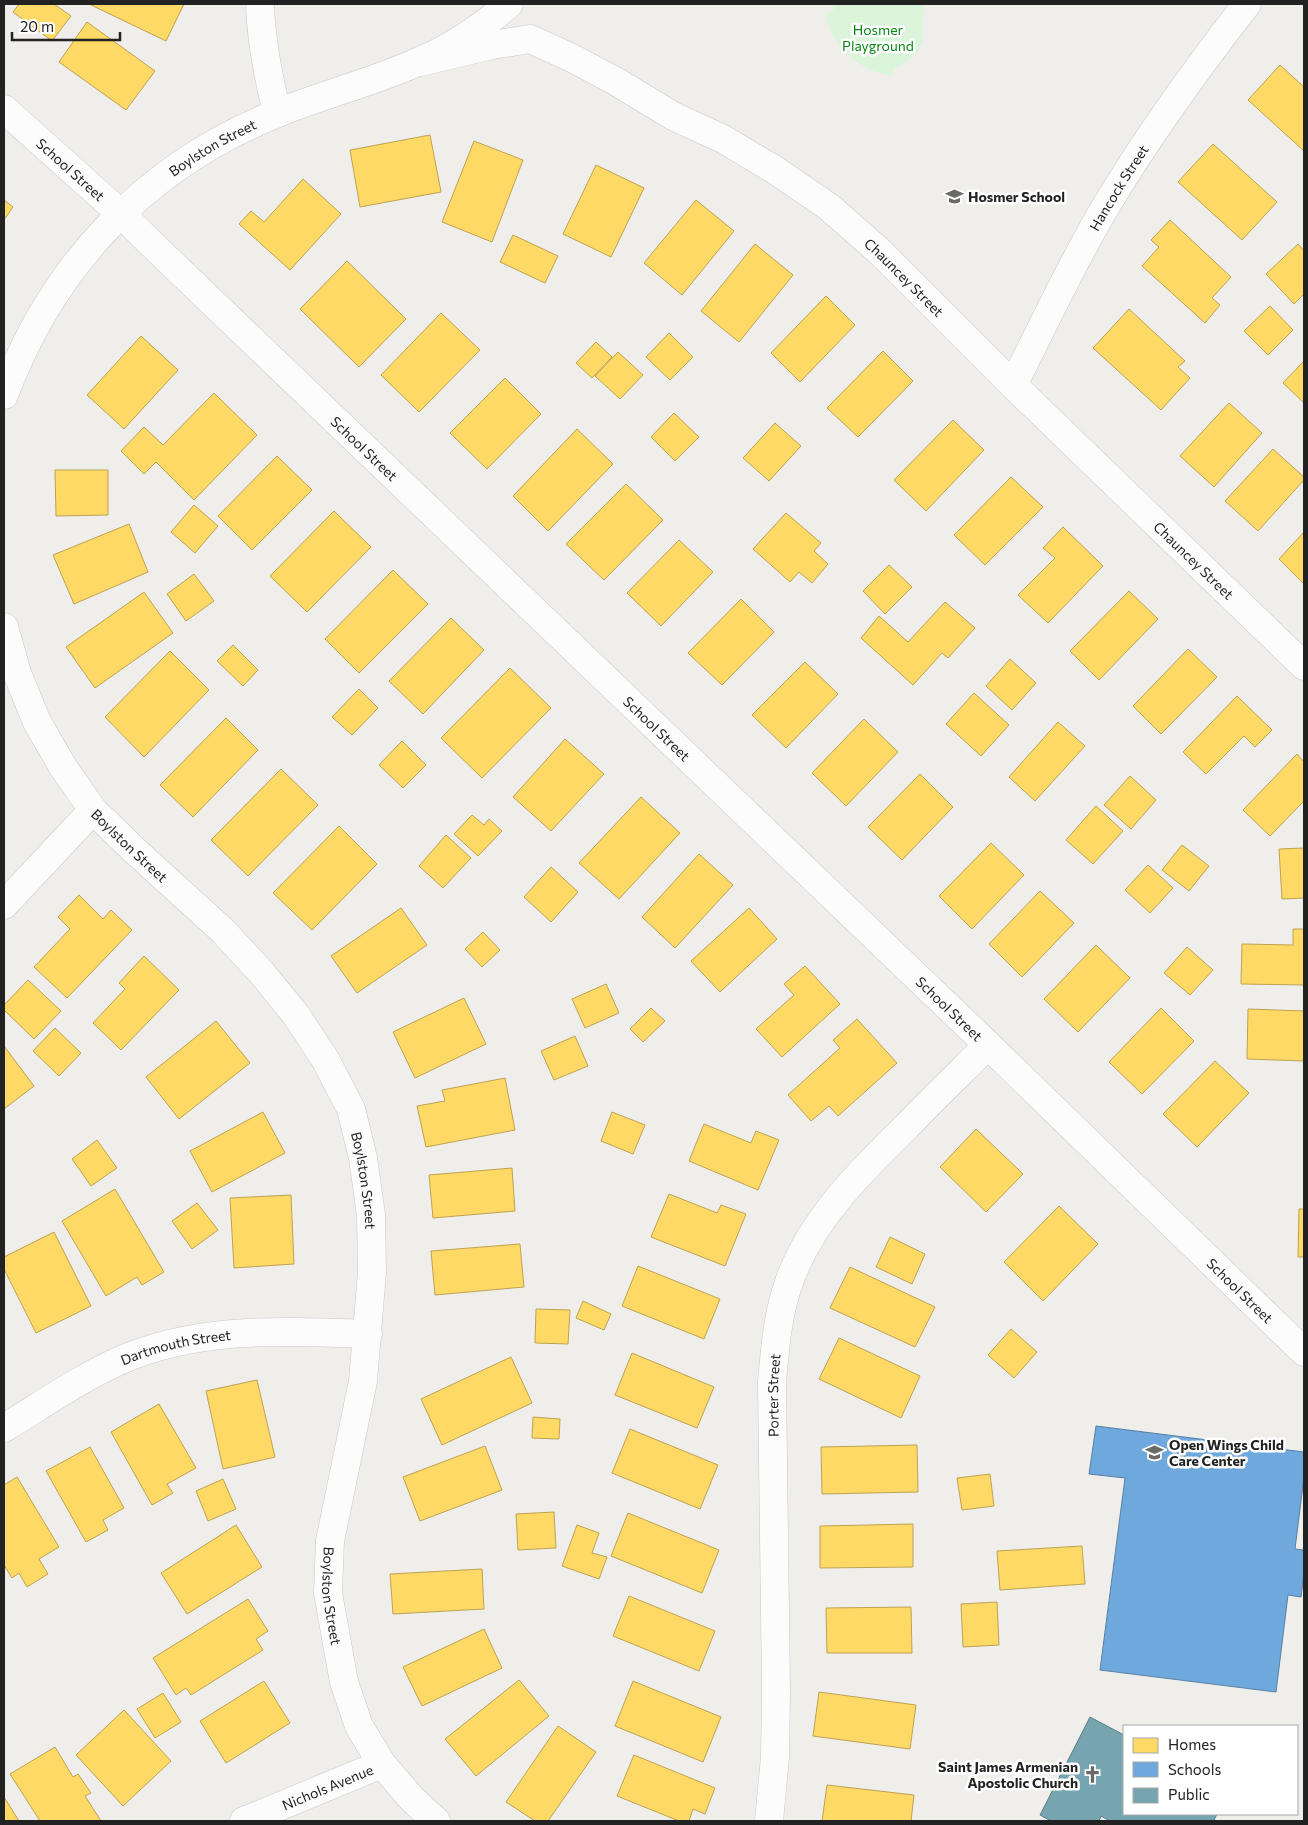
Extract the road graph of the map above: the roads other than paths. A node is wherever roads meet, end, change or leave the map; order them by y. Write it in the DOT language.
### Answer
graph roads {
  1 [pos="260,4"];
  2 [pos="509,4"];
  3 [pos="1247,4"];
  4 [pos="420,62"];
  5 [pos="4,109"];
  6 [pos="277,113"];
  7 [pos="120,213"];
  8 [pos="1013,385"];
  9 [pos="4,395"];
  10 [pos="4,627"];
  11 [pos="1304,666"];
  12 [pos="93,810"];
  13 [pos="4,905"];
  14 [pos="988,1045"];
  15 [pos="368,1334"];
  16 [pos="1304,1352"];
  17 [pos="4,1428"];
  18 [pos="382,1764"];
  19 [pos="244,1821"];
  20 [pos="436,1821"];
  21 [pos="769,1821"];
  1 -- 6 [label="street"];
  2 -- 4 [label="street, Boylston Street"];
  3 -- 8 [label="street, Hancock Street"];
  4 -- 6 [label="street, Boylston Street"];
  4 -- 8 [label="street, Chauncey Street"];
  5 -- 7 [label="street, School Street"];
  6 -- 7 [label="street, Boylston Street"];
  7 -- 9 [label="street, Boylston Street"];
  7 -- 14 [label="street, School Street"];
  8 -- 11 [label="street, Chauncey Street"];
  10 -- 12 [label="street, Boylston Street"];
  12 -- 13 [label="street"];
  12 -- 15 [label="street, Boylston Street"];
  14 -- 16 [label="street, School Street"];
  14 -- 21 [label="street, Porter Street"];
  15 -- 17 [label="street, Dartmouth Street"];
  15 -- 18 [label="street, Boylston Street"];
  18 -- 19 [label="street, Nichols Avenue"];
  18 -- 20 [label="street, Boylston Street"];
}
